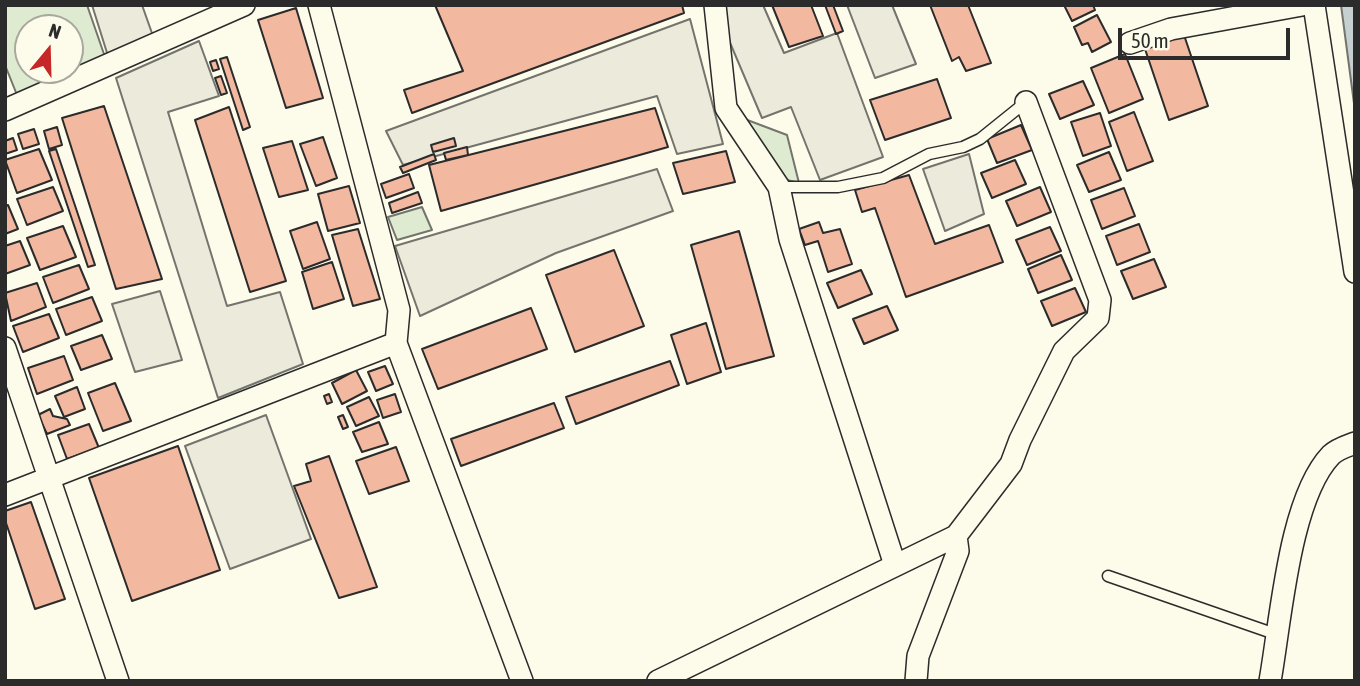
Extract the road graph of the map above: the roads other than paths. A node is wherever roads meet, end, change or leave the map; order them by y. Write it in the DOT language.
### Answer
graph roads {
  1 [pos="244,5"];
  2 [pos="319,5"];
  3 [pos="715,5"];
  4 [pos="1302,5"];
  5 [pos="1314,5"];
  6 [pos="1130,44"];
  7 [pos="1026,102"];
  8 [pos="5,110"];
  9 [pos="779,187"];
  10 [pos="1355,272"];
  11 [pos="396,343"];
  12 [pos="5,348"];
  13 [pos="1355,443"];
  14 [pos="50,476"];
  15 [pos="5,495"];
  16 [pos="957,536"];
  17 [pos="895,565"];
  18 [pos="1108,576"];
  19 [pos="1278,635"];
  20 [pos="118,681"];
  21 [pos="522,681"];
  22 [pos="658,681"];
  23 [pos="916,681"];
  24 [pos="1270,681"];
  1 -- 8 [label="street"];
  2 -- 11 [label="street"];
  3 -- 9 [label="street"];
  4 -- 6 [label="street"];
  5 -- 10 [label="street"];
  7 -- 9 [label="lane"];
  7 -- 16 [label="street"];
  9 -- 17 [label="street"];
  11 -- 14 [label="street"];
  11 -- 21 [label="street"];
  12 -- 14 [label="street"];
  13 -- 19 [label="street"];
  14 -- 15 [label="street"];
  14 -- 20 [label="street"];
  16 -- 17 [label="street"];
  16 -- 23 [label="street"];
  17 -- 22 [label="street"];
  18 -- 19 [label="lane"];
  19 -- 24 [label="street"];
}
